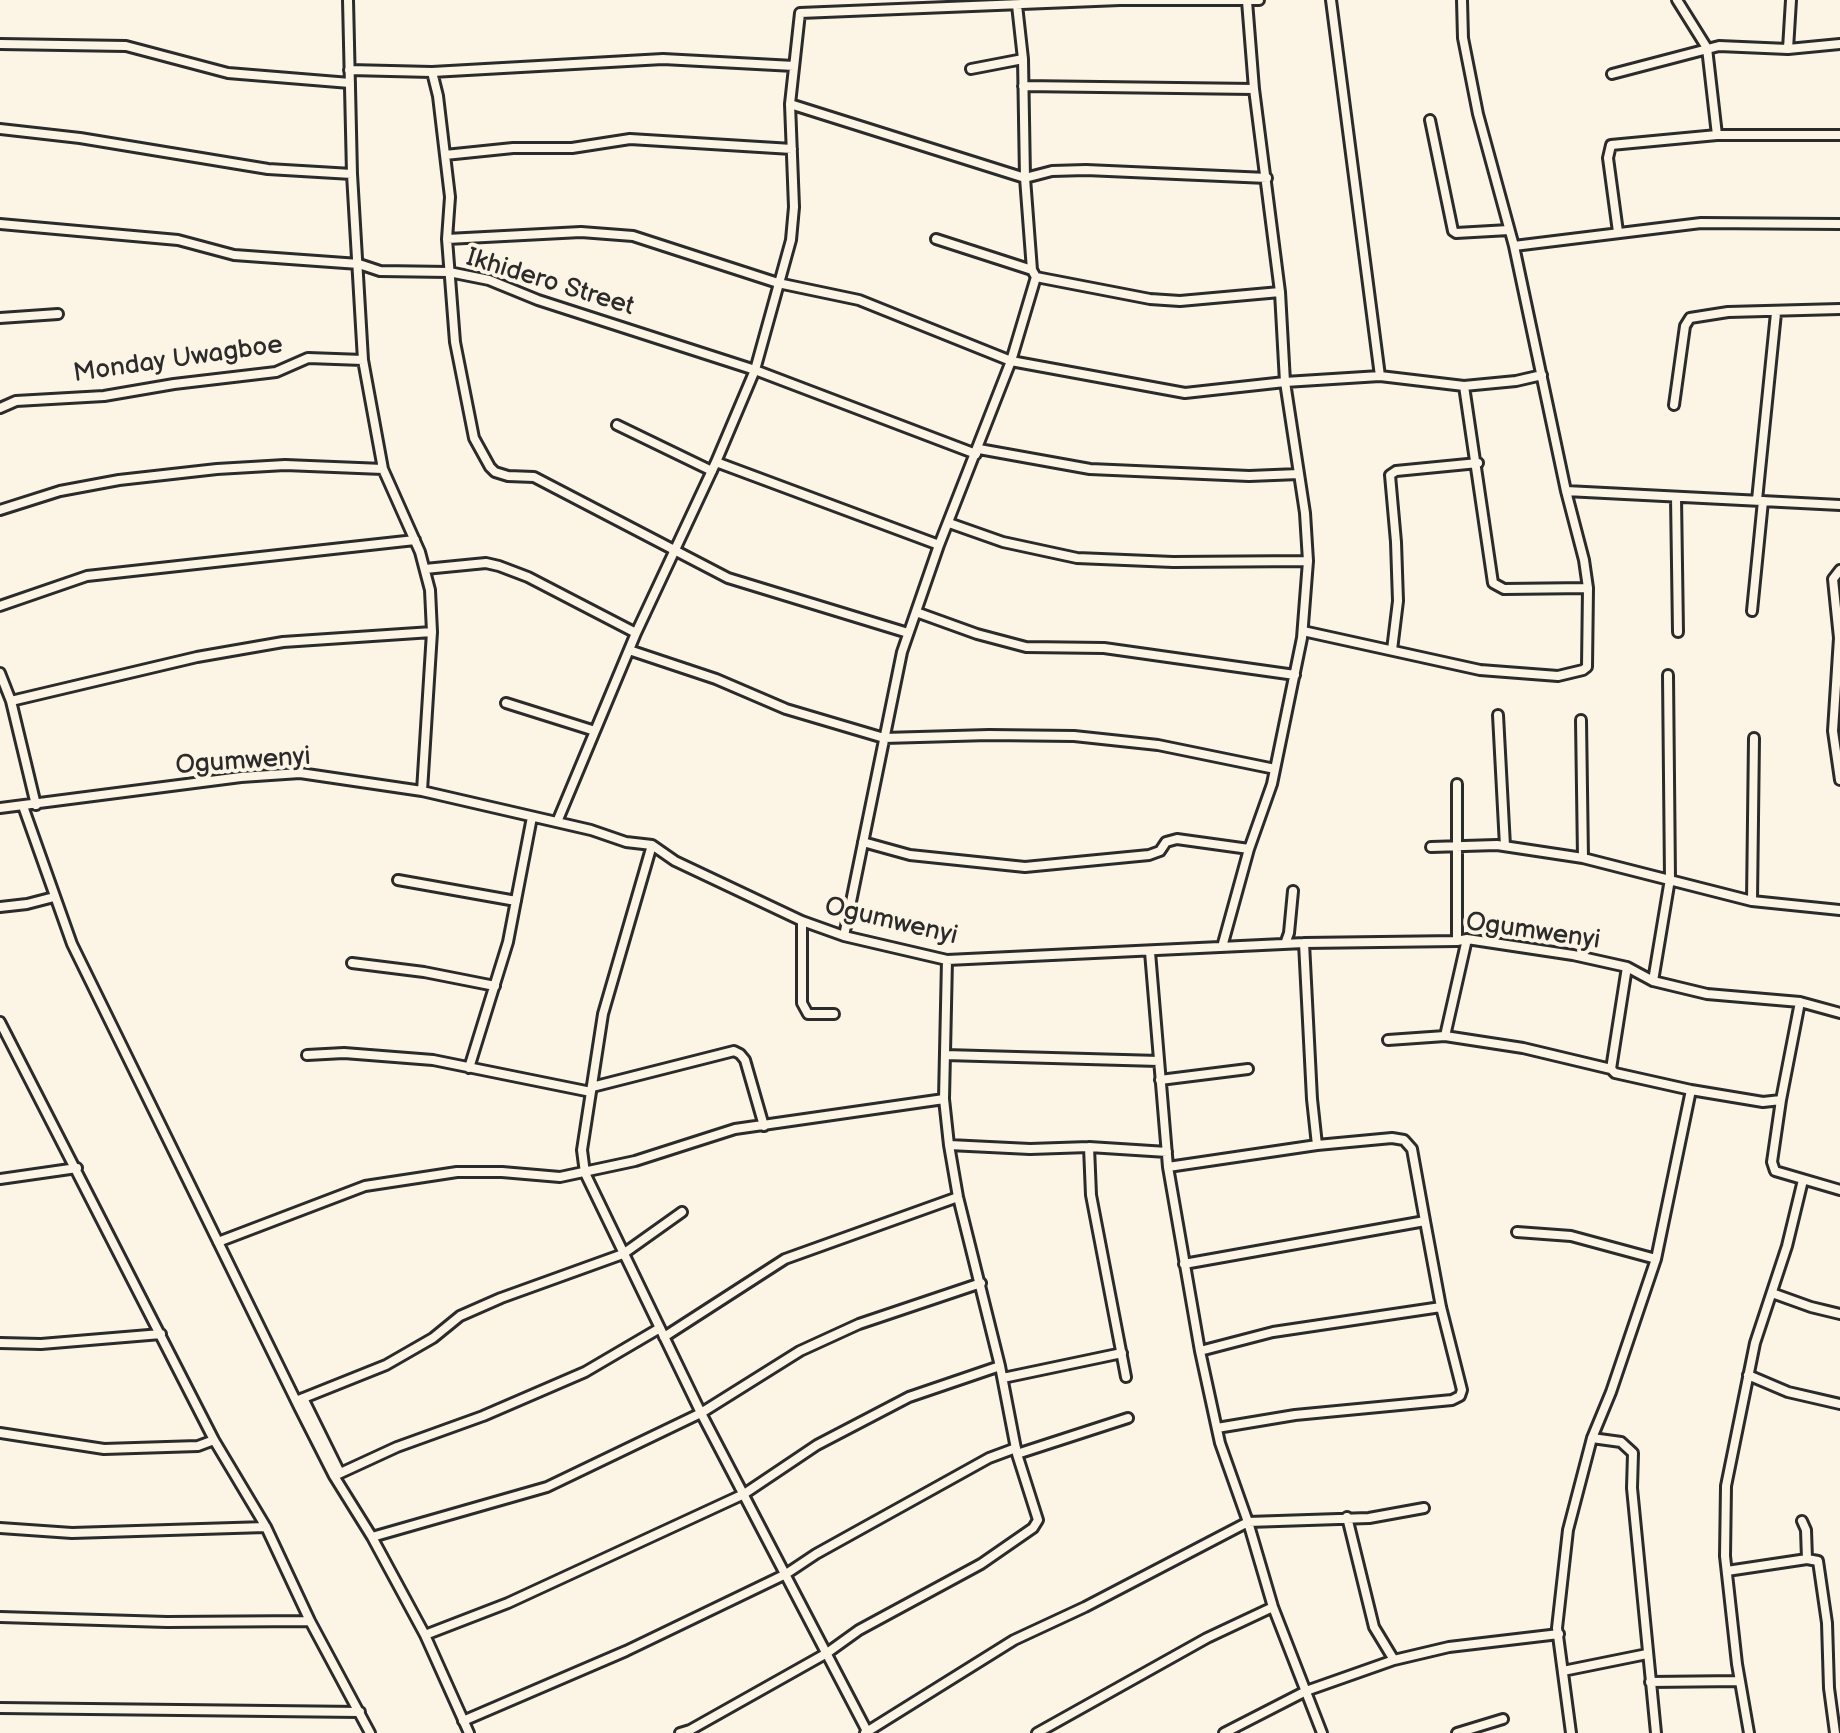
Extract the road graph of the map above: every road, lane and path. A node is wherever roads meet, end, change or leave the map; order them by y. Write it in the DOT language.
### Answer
graph roads {
  1 [pos="348,0"];
  2 [pos="798,0"];
  3 [pos="1120,0"];
  4 [pos="1259,0"];
  5 [pos="1331,0"];
  6 [pos="1462,0"];
  7 [pos="1677,0"];
  8 [pos="1791,0"];
  9 [pos="1247,1"];
  10 [pos="880,5"];
  11 [pos="1017,5"];
  12 [pos="800,13"];
  13 [pos="0,44"];
  14 [pos="1840,44"];
  15 [pos="1707,48"];
  16 [pos="1788,49"];
  17 [pos="1023,59"];
  18 [pos="794,66"];
  19 [pos="971,69"];
  20 [pos="349,70"];
  21 [pos="432,72"];
  22 [pos="1612,74"];
  23 [pos="350,83"];
  24 [pos="1023,86"];
  25 [pos="1254,89"];
  26 [pos="790,104"];
  27 [pos="1430,120"];
  28 [pos="0,129"];
  29 [pos="1717,135"];
  30 [pos="1840,135"];
  31 [pos="792,149"];
  32 [pos="445,155"];
  33 [pos="352,174"];
  34 [pos="1025,178"];
  35 [pos="1267,178"];
  36 [pos="0,224"];
  37 [pos="1840,224"];
  38 [pos="1509,230"];
  39 [pos="1618,232"];
  40 [pos="447,239"];
  41 [pos="936,239"];
  42 [pos="1514,246"];
  43 [pos="359,264"];
  44 [pos="449,272"];
  45 [pos="1034,274"];
  46 [pos="778,283"];
  47 [pos="1280,292"];
  48 [pos="1840,309"];
  49 [pos="1776,313"];
  50 [pos="58,314"];
  51 [pos="0,318"];
  52 [pos="363,360"];
  53 [pos="1011,361"];
  54 [pos="755,370"];
  55 [pos="1542,375"];
  56 [pos="1380,376"];
  57 [pos="1285,382"];
  58 [pos="1464,386"];
  59 [pos="1674,405"];
  60 [pos="0,408"];
  61 [pos="617,425"];
  62 [pos="978,452"];
  63 [pos="1478,463"];
  64 [pos="714,467"];
  65 [pos="383,469"];
  66 [pos="1299,474"];
  67 [pos="1566,491"];
  68 [pos="1676,497"];
  69 [pos="1760,501"];
  70 [pos="1840,505"];
  71 [pos="0,510"];
  72 [pos="949,523"];
  73 [pos="415,540"];
  74 [pos="939,545"];
  75 [pos="672,552"];
  76 [pos="1308,561"];
  77 [pos="425,569"];
  78 [pos="1840,570"];
  79 [pos="1588,588"];
  80 [pos="0,606"];
  81 [pos="1752,611"];
  82 [pos="916,612"];
  83 [pos="1303,631"];
  84 [pos="432,632"];
  85 [pos="1678,632"];
  86 [pos="636,633"];
  87 [pos="908,633"];
  88 [pos="629,650"];
  89 [pos="1392,650"];
  90 [pos="0,673"];
  91 [pos="1295,675"];
  92 [pos="1668,675"];
  93 [pos="11,701"];
  94 [pos="506,703"];
  95 [pos="1498,715"];
  96 [pos="1581,720"];
  97 [pos="595,731"];
  98 [pos="884,738"];
  99 [pos="1754,738"];
  100 [pos="1275,769"];
  101 [pos="1840,780"];
  102 [pos="1457,784"];
  103 [pos="422,791"];
  104 [pos="36,805"];
  105 [pos="23,806"];
  106 [pos="0,808"];
  107 [pos="532,817"];
  108 [pos="557,822"];
  109 [pos="863,842"];
  110 [pos="652,845"];
  111 [pos="1458,845"];
  112 [pos="1505,846"];
  113 [pos="1431,847"];
  114 [pos="1249,849"];
  115 [pos="1583,858"];
  116 [pos="1670,879"];
  117 [pos="398,880"];
  118 [pos="1293,891"];
  119 [pos="54,897"];
  120 [pos="516,901"];
  121 [pos="1752,901"];
  122 [pos="0,907"];
  123 [pos="1840,910"];
  124 [pos="802,921"];
  125 [pos="844,936"];
  126 [pos="1462,940"];
  127 [pos="1304,943"];
  128 [pos="1285,944"];
  129 [pos="1222,947"];
  130 [pos="1150,952"];
  131 [pos="947,960"];
  132 [pos="352,963"];
  133 [pos="1627,967"];
  134 [pos="1653,981"];
  135 [pos="495,986"];
  136 [pos="1800,1002"];
  137 [pos="1840,1013"];
  138 [pos="834,1014"];
  139 [pos="0,1022"];
  140 [pos="1445,1036"];
  141 [pos="1388,1040"];
  142 [pos="307,1055"];
  143 [pos="945,1055"];
  144 [pos="1159,1061"];
  145 [pos="469,1068"];
  146 [pos="1248,1069"];
  147 [pos="1611,1069"];
  148 [pos="1160,1080"];
  149 [pos="592,1090"];
  150 [pos="1691,1090"];
  151 [pos="944,1099"];
  152 [pos="1781,1100"];
  153 [pos="764,1126"];
  154 [pos="949,1145"];
  155 [pos="1317,1145"];
  156 [pos="1089,1147"];
  157 [pos="1167,1152"];
  158 [pos="1168,1167"];
  159 [pos="77,1168"];
  160 [pos="585,1173"];
  161 [pos="0,1179"];
  162 [pos="1803,1180"];
  163 [pos="1840,1190"];
  164 [pos="958,1197"];
  165 [pos="682,1212"];
  166 [pos="1425,1221"];
  167 [pos="1517,1232"];
  168 [pos="218,1242"];
  169 [pos="623,1254"];
  170 [pos="1656,1259"];
  171 [pos="1184,1264"];
  172 [pos="981,1283"];
  173 [pos="1772,1293"];
  174 [pos="1441,1307"];
  175 [pos="1840,1314"];
  176 [pos="662,1332"];
  177 [pos="161,1334"];
  178 [pos="0,1343"];
  179 [pos="1200,1351"];
  180 [pos="1122,1353"];
  181 [pos="1000,1366"];
  182 [pos="1748,1375"];
  183 [pos="1126,1377"];
  184 [pos="1003,1378"];
  185 [pos="300,1399"];
  186 [pos="1840,1404"];
  187 [pos="701,1413"];
  188 [pos="1128,1418"];
  189 [pos="1217,1428"];
  190 [pos="0,1433"];
  191 [pos="1592,1438"];
  192 [pos="214,1440"];
  193 [pos="1016,1451"];
  194 [pos="337,1475"];
  195 [pos="744,1494"];
  196 [pos="1424,1508"];
  197 [pos="1347,1517"];
  198 [pos="1802,1521"];
  199 [pos="1248,1522"];
  200 [pos="266,1527"];
  201 [pos="0,1528"];
  202 [pos="372,1537"];
  203 [pos="1807,1559"];
  204 [pos="1727,1571"];
  205 [pos="786,1574"];
  206 [pos="1273,1607"];
  207 [pos="0,1617"];
  208 [pos="310,1621"];
  209 [pos="1559,1634"];
  210 [pos="425,1635"];
  211 [pos="827,1653"];
  212 [pos="1647,1654"];
  213 [pos="1394,1660"];
  214 [pos="1563,1671"];
  215 [pos="1740,1681"];
  216 [pos="1650,1682"];
  217 [pos="1306,1691"];
  218 [pos="0,1708"];
  219 [pos="360,1712"];
  220 [pos="1503,1719"];
  221 [pos="463,1721"];
  222 [pos="370,1733"];
  223 [pos="469,1733"];
  224 [pos="680,1733"];
  225 [pos="867,1733"];
  226 [pos="1037,1733"];
  227 [pos="1224,1733"];
  228 [pos="1322,1733"];
  229 [pos="1457,1733"];
  230 [pos="1571,1733"];
  231 [pos="1656,1733"];
  232 [pos="1749,1733"];
  233 [pos="1835,1733"];
  1 -- 20 [label="street"];
  2 -- 12 [label="street"];
  3 -- 9 [label="street"];
  3 -- 11 [label="street"];
  4 -- 9 [label="street"];
  5 -- 56 [label="street"];
  6 -- 38 [label="street"];
  7 -- 15 [label="street"];
  8 -- 16 [label="street"];
  9 -- 25 [label="street"];
  10 -- 11 [label="street"];
  10 -- 12 [label="street"];
  11 -- 17 [label="street"];
  12 -- 18 [label="street"];
  13 -- 23 [label="street"];
  14 -- 16 [label="street"];
  15 -- 16 [label="street"];
  15 -- 22 [label="street"];
  15 -- 29 [label="street"];
  17 -- 19 [label="street"];
  17 -- 24 [label="street"];
  18 -- 21 [label="street"];
  18 -- 26 [label="street"];
  20 -- 21 [label="street"];
  20 -- 23 [label="street"];
  21 -- 32 [label="street"];
  23 -- 33 [label="street"];
  24 -- 25 [label="street"];
  24 -- 34 [label="street"];
  25 -- 35 [label="street"];
  26 -- 31 [label="street"];
  26 -- 34 [label="street"];
  27 -- 38 [label="street"];
  28 -- 33 [label="street"];
  29 -- 30 [label="street"];
  29 -- 39 [label="street"];
  31 -- 32 [label="street"];
  31 -- 46 [label="street"];
  32 -- 40 [label="street"];
  33 -- 43 [label="street"];
  34 -- 35 [label="street"];
  34 -- 45 [label="street"];
  35 -- 47 [label="street"];
  36 -- 43 [label="street, Ikhidero Street"];
  37 -- 39 [label="street"];
  38 -- 42 [label="street"];
  39 -- 42 [label="street"];
  40 -- 44 [label="street"];
  40 -- 46 [label="street"];
  41 -- 45 [label="street"];
  42 -- 55 [label="street"];
  43 -- 44 [label="street, Ikhidero Street"];
  43 -- 52 [label="street"];
  44 -- 54 [label="street, Ikhidero Street"];
  44 -- 75 [label="street"];
  45 -- 47 [label="street"];
  45 -- 53 [label="street"];
  46 -- 53 [label="street"];
  46 -- 54 [label="street"];
  47 -- 57 [label="street"];
  48 -- 49 [label="street"];
  49 -- 59 [label="street"];
  49 -- 69 [label="street"];
  50 -- 51 [label="street"];
  52 -- 60 [label="street, Monday Uwagboe"];
  52 -- 65 [label="street"];
  53 -- 57 [label="street"];
  53 -- 62 [label="street"];
  54 -- 62 [label="street, Ikhidero Street"];
  54 -- 64 [label="street"];
  55 -- 58 [label="street"];
  55 -- 67 [label="street"];
  56 -- 57 [label="street"];
  56 -- 58 [label="street"];
  57 -- 66 [label="street"];
  58 -- 63 [label="street"];
  61 -- 64 [label="street"];
  62 -- 66 [label="street, Ikhidero Street"];
  62 -- 72 [label="street"];
  63 -- 79 [label="street"];
  63 -- 89 [label="street"];
  64 -- 74 [label="street"];
  64 -- 75 [label="street"];
  65 -- 71 [label="street"];
  65 -- 73 [label="street"];
  66 -- 76 [label="street"];
  67 -- 68 [label="street"];
  67 -- 79 [label="street"];
  68 -- 69 [label="street"];
  68 -- 85 [label="street"];
  69 -- 70 [label="street"];
  69 -- 81 [label="street"];
  72 -- 74 [label="street"];
  72 -- 76 [label="street"];
  73 -- 77 [label="street"];
  73 -- 80 [label="street"];
  74 -- 82 [label="street"];
  75 -- 86 [label="street"];
  75 -- 87 [label="street"];
  76 -- 83 [label="street"];
  77 -- 84 [label="street"];
  77 -- 86 [label="street"];
  78 -- 101 [label="street"];
  79 -- 89 [label="street"];
  82 -- 87 [label="street"];
  82 -- 91 [label="street"];
  83 -- 89 [label="street"];
  83 -- 91 [label="street"];
  84 -- 93 [label="street"];
  84 -- 103 [label="street"];
  86 -- 88 [label="street"];
  87 -- 98 [label="street"];
  88 -- 97 [label="street"];
  88 -- 98 [label="street"];
  90 -- 93 [label="street"];
  91 -- 100 [label="street"];
  92 -- 116 [label="street"];
  93 -- 104 [label="street"];
  94 -- 97 [label="street"];
  95 -- 112 [label="street"];
  96 -- 115 [label="street"];
  97 -- 108 [label="street"];
  98 -- 100 [label="street"];
  98 -- 109 [label="street"];
  99 -- 121 [label="street"];
  100 -- 114 [label="street"];
  102 -- 111 [label="street"];
  103 -- 104 [label="street, Ogumwenyi"];
  103 -- 107 [label="street, Ogumwenyi"];
  104 -- 105 [label="street, Ogumwenyi"];
  105 -- 106 [label="street, Ogumwenyi"];
  105 -- 119 [label="street"];
  107 -- 108 [label="street, Ogumwenyi"];
  107 -- 120 [label="street"];
  108 -- 110 [label="street, Ogumwenyi"];
  109 -- 114 [label="street"];
  109 -- 125 [label="street"];
  110 -- 124 [label="street, Ogumwenyi"];
  110 -- 149 [label="street"];
  111 -- 112 [label="street"];
  111 -- 113 [label="street"];
  111 -- 126 [label="street"];
  112 -- 115 [label="street"];
  114 -- 129 [label="street"];
  115 -- 116 [label="street"];
  116 -- 121 [label="street"];
  116 -- 134 [label="street"];
  117 -- 120 [label="street"];
  118 -- 128 [label="street"];
  119 -- 122 [label="street"];
  119 -- 168 [label="street"];
  120 -- 135 [label="street"];
  121 -- 123 [label="street"];
  124 -- 125 [label="street, Ogumwenyi"];
  124 -- 138 [label="street"];
  125 -- 131 [label="street, Ogumwenyi"];
  126 -- 127 [label="street, Ogumwenyi"];
  126 -- 133 [label="street, Ogumwenyi"];
  126 -- 140 [label="street"];
  127 -- 128 [label="street, Ogumwenyi"];
  127 -- 155 [label="street"];
  128 -- 129 [label="street, Ogumwenyi"];
  129 -- 130 [label="street, Ogumwenyi"];
  130 -- 131 [label="street, Ogumwenyi"];
  130 -- 144 [label="street"];
  131 -- 143 [label="street"];
  132 -- 135 [label="street"];
  133 -- 134 [label="street, Ogumwenyi"];
  133 -- 147 [label="street"];
  134 -- 136 [label="street, Ogumwenyi"];
  135 -- 145 [label="street"];
  136 -- 137 [label="street, Ogumwenyi"];
  136 -- 152 [label="street"];
  139 -- 159 [label="street"];
  140 -- 141 [label="street"];
  140 -- 147 [label="street"];
  142 -- 145 [label="street"];
  143 -- 144 [label="street"];
  143 -- 151 [label="street"];
  144 -- 148 [label="street"];
  145 -- 149 [label="street"];
  146 -- 148 [label="street"];
  147 -- 150 [label="street"];
  148 -- 157 [label="street"];
  149 -- 153 [label="street"];
  149 -- 160 [label="street"];
  150 -- 152 [label="street"];
  150 -- 170 [label="street"];
  151 -- 153 [label="street"];
  151 -- 154 [label="street"];
  152 -- 162 [label="street"];
  153 -- 160 [label="street"];
  154 -- 156 [label="street"];
  154 -- 164 [label="street"];
  155 -- 158 [label="street"];
  155 -- 166 [label="street"];
  156 -- 157 [label="street"];
  156 -- 180 [label="street"];
  157 -- 158 [label="street"];
  158 -- 171 [label="street"];
  159 -- 161 [label="street"];
  159 -- 177 [label="street"];
  160 -- 168 [label="street"];
  160 -- 169 [label="street"];
  162 -- 163 [label="street"];
  162 -- 173 [label="street"];
  164 -- 172 [label="street"];
  164 -- 176 [label="street"];
  165 -- 169 [label="street"];
  166 -- 171 [label="street"];
  166 -- 174 [label="street"];
  167 -- 170 [label="street"];
  168 -- 185 [label="street"];
  169 -- 176 [label="street"];
  169 -- 185 [label="street"];
  170 -- 191 [label="street"];
  171 -- 179 [label="street"];
  172 -- 181 [label="street"];
  172 -- 187 [label="street"];
  173 -- 175 [label="street"];
  173 -- 182 [label="street"];
  174 -- 179 [label="street"];
  174 -- 189 [label="street"];
  176 -- 187 [label="street"];
  176 -- 194 [label="street"];
  177 -- 178 [label="street"];
  177 -- 192 [label="street"];
  179 -- 189 [label="street"];
  180 -- 183 [label="street"];
  180 -- 184 [label="street"];
  181 -- 184 [label="street"];
  181 -- 195 [label="street"];
  182 -- 186 [label="street"];
  182 -- 204 [label="street"];
  184 -- 193 [label="street"];
  185 -- 194 [label="street"];
  187 -- 195 [label="street"];
  187 -- 202 [label="street"];
  188 -- 193 [label="street"];
  189 -- 199 [label="street"];
  190 -- 192 [label="street"];
  191 -- 209 [label="street"];
  191 -- 212 [label="street"];
  192 -- 200 [label="street"];
  193 -- 205 [label="street"];
  193 -- 211 [label="street"];
  194 -- 202 [label="street"];
  195 -- 205 [label="street"];
  195 -- 210 [label="street"];
  196 -- 197 [label="street"];
  197 -- 199 [label="street"];
  197 -- 213 [label="street"];
  198 -- 203 [label="street"];
  199 -- 206 [label="street"];
  199 -- 225 [label="street"];
  200 -- 201 [label="street"];
  200 -- 208 [label="street"];
  202 -- 210 [label="street"];
  203 -- 204 [label="street"];
  203 -- 233 [label="street"];
  204 -- 215 [label="street"];
  205 -- 211 [label="street"];
  205 -- 221 [label="street"];
  206 -- 217 [label="street"];
  206 -- 226 [label="street"];
  207 -- 208 [label="street"];
  208 -- 219 [label="street"];
  209 -- 213 [label="street"];
  209 -- 214 [label="street"];
  210 -- 221 [label="street"];
  211 -- 224 [label="street"];
  211 -- 225 [label="street"];
  212 -- 214 [label="street"];
  212 -- 216 [label="street"];
  213 -- 217 [label="street"];
  214 -- 230 [label="street"];
  215 -- 216 [label="street"];
  215 -- 232 [label="street"];
  216 -- 231 [label="street"];
  217 -- 227 [label="street"];
  217 -- 228 [label="street"];
  218 -- 219 [label="street"];
  219 -- 222 [label="street"];
  220 -- 229 [label="street"];
  221 -- 223 [label="street"];
}
